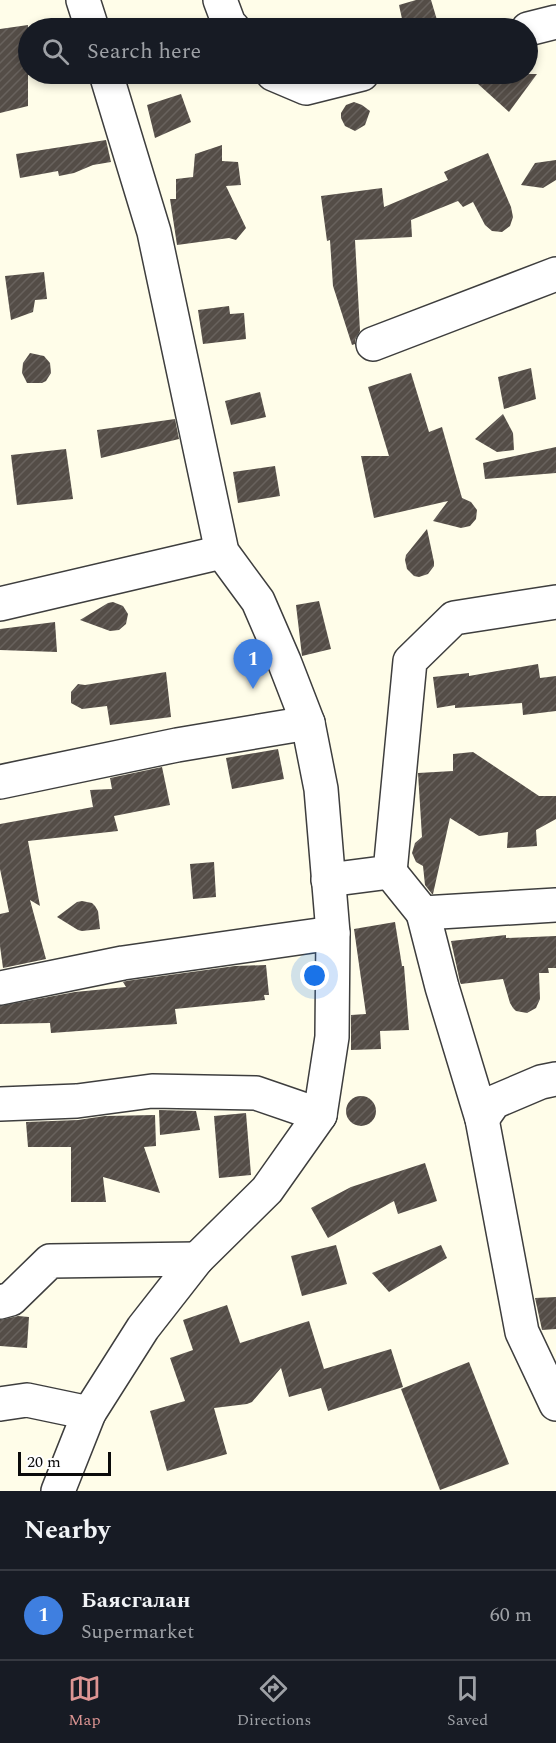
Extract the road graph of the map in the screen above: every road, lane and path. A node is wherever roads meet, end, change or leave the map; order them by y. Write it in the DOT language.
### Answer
graph roads {
  1 [pos="83,0"];
  2 [pos="220,0"];
  3 [pos="89,18"];
  4 [pos="227,18"];
  5 [pos="556,22"];
  6 [pos="538,26"];
  7 [pos="109,84"];
  8 [pos="297,84"];
  9 [pos="322,84"];
  10 [pos="556,274"];
  11 [pos="373,344"];
  12 [pos="222,552"];
  13 [pos="556,602"];
  14 [pos="0,604"];
  15 [pos="308,723"];
  16 [pos="0,782"];
  17 [pos="390,872"];
  18 [pos="328,880"];
  19 [pos="556,905"];
  20 [pos="423,913"];
  21 [pos="333,933"];
  22 [pos="0,988"];
  23 [pos="556,1079"];
  24 [pos="0,1104"];
  25 [pos="320,1115"];
  26 [pos="483,1119"];
  27 [pos="197,1259"];
  28 [pos="0,1302"];
  29 [pos="0,1404"];
  30 [pos="556,1404"];
  31 [pos="89,1413"];
  32 [pos="58,1491"];
  1 -- 3 [label="street"];
  2 -- 4 [label="street"];
  5 -- 6 [label="street"];
  7 -- 12 [label="street"];
  8 -- 9 [label="street"];
  10 -- 11 [label="street"];
  12 -- 14 [label="street"];
  12 -- 15 [label="street"];
  13 -- 17 [label="street"];
  15 -- 16 [label="street"];
  15 -- 18 [label="street"];
  17 -- 18 [label="street"];
  17 -- 20 [label="street"];
  18 -- 21 [label="street"];
  19 -- 20 [label="street"];
  20 -- 26 [label="street"];
  21 -- 22 [label="street"];
  21 -- 25 [label="street"];
  23 -- 26 [label="street"];
  24 -- 25 [label="street"];
  25 -- 27 [label="street"];
  26 -- 30 [label="street"];
  27 -- 28 [label="street"];
  27 -- 31 [label="street"];
  29 -- 31 [label="street"];
  31 -- 32 [label="street"];
}
